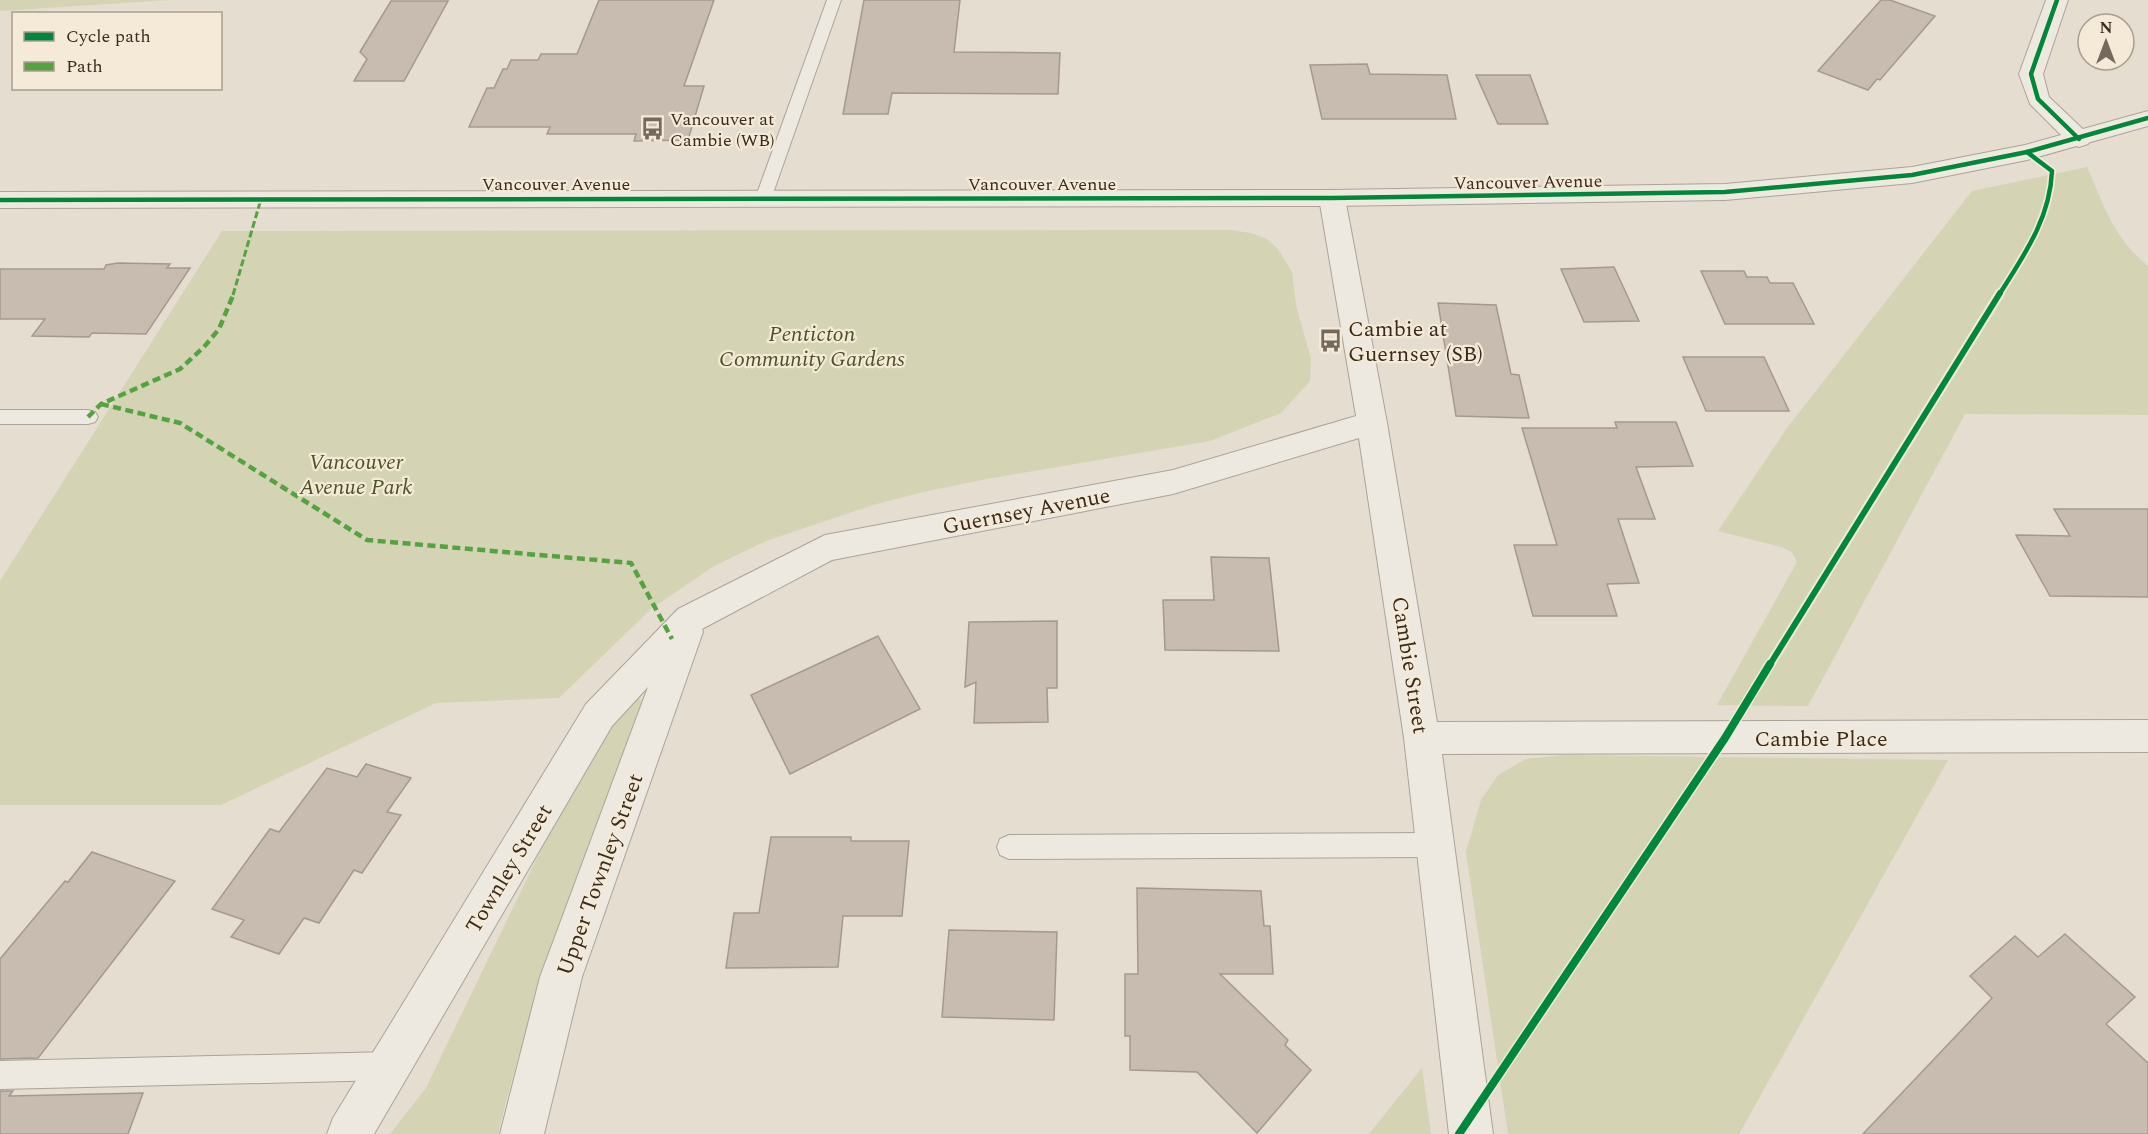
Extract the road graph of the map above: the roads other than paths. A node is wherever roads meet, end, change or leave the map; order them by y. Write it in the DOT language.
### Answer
graph roads {
  1 [pos="834,0"];
  2 [pos="2057,0"];
  3 [pos="2148,118"];
  4 [pos="2079,138"];
  5 [pos="1332,198"];
  6 [pos="763,199"];
  7 [pos="0,200"];
  8 [pos="0,417"];
  9 [pos="88,417"];
  10 [pos="1372,423"];
  11 [pos="690,619"];
  12 [pos="2148,735"];
  13 [pos="1422,738"];
  14 [pos="1435,845"];
  15 [pos="1009,847"];
  16 [pos="390,1066"];
  17 [pos="0,1075"];
  18 [pos="349,1134"];
  19 [pos="522,1134"];
  20 [pos="1471,1134"];
  1 -- 6 [label="lane"];
  2 -- 4 [label="street"];
  3 -- 4 [label="street, Vancouver Avenue"];
  4 -- 5 [label="street, Vancouver Avenue"];
  5 -- 6 [label="street, Vancouver Avenue"];
  5 -- 10 [label="street, Cambie Street"];
  6 -- 7 [label="street, Vancouver Avenue"];
  8 -- 9 [label="lane"];
  10 -- 11 [label="street, Guernsey Avenue"];
  10 -- 13 [label="street, Cambie Street"];
  11 -- 16 [label="street, Townley Street"];
  11 -- 19 [label="street, Upper Townley Street"];
  12 -- 13 [label="street, Cambie Place"];
  13 -- 14 [label="street, Cambie Street"];
  14 -- 15 [label="lane"];
  14 -- 20 [label="street, Cambie Street"];
  16 -- 17 [label="lane"];
  16 -- 18 [label="street, Townley Street"];
}
